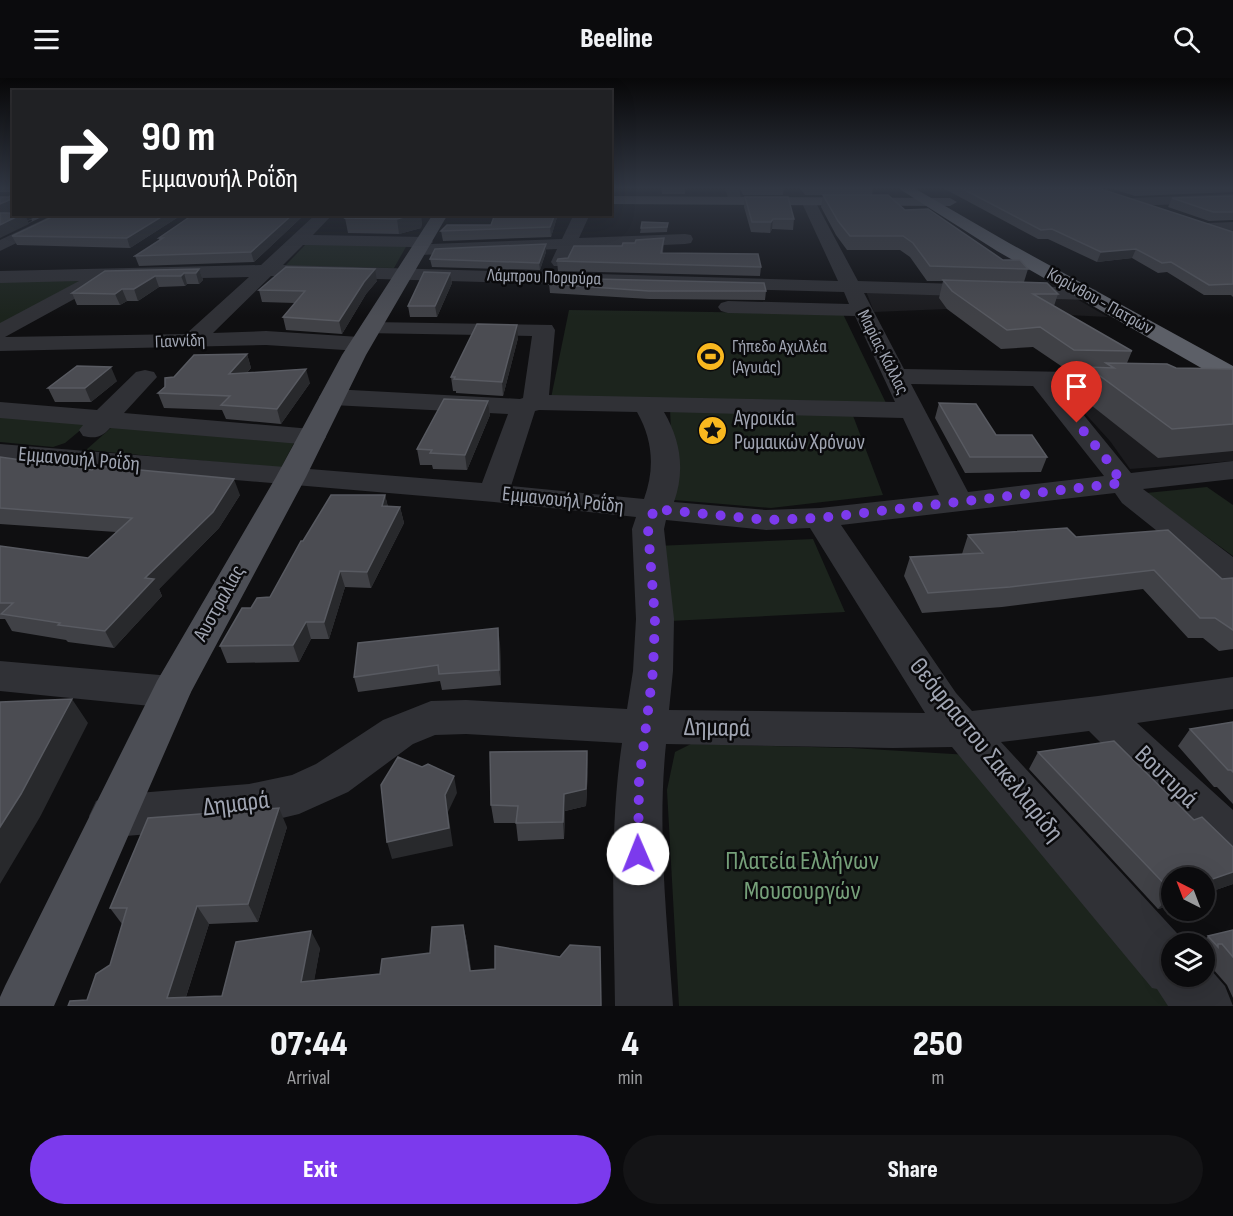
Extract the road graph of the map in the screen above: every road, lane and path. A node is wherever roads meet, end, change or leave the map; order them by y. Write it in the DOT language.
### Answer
graph roads {
  1 [pos="32,231"];
  2 [pos="307,231"];
  3 [pos="574,231"];
  4 [pos="822,231"];
  5 [pos="988,231"];
  6 [pos="997,231"];
  7 [pos="1217,231"];
  8 [pos="1233,237"];
  9 [pos="298,240"];
  10 [pos="568,244"];
  11 [pos="423,245"];
  12 [pos="0,246"];
  13 [pos="139,254"];
  14 [pos="267,270"];
  15 [pos="108,273"];
  16 [pos="0,277"];
  17 [pos="553,277"];
  18 [pos="679,281"];
  19 [pos="849,286"];
  20 [pos="1089,294"];
  21 [pos="728,307"];
  22 [pos="862,310"];
  23 [pos="0,332"];
  24 [pos="366,336"];
  25 [pos="192,341"];
  26 [pos="0,344"];
  27 [pos="1233,356"];
  28 [pos="895,376"];
  29 [pos="1233,376"];
  30 [pos="145,377"];
  31 [pos="1040,378"];
  32 [pos="1154,380"];
  33 [pos="1199,381"];
  34 [pos="1233,382"];
  35 [pos="332,397"];
  36 [pos="529,404"];
  37 [pos="645,404"];
  38 [pos="0,410"];
  39 [pos="913,410"];
  40 [pos="105,419"];
  41 [pos="312,437"];
  42 [pos="0,452"];
  43 [pos="63,458"];
  44 [pos="1233,470"];
  45 [pos="291,477"];
  46 [pos="1122,483"];
  47 [pos="494,493"];
  48 [pos="958,502"];
  49 [pos="654,509"];
  50 [pos="820,518"];
  51 [pos="1233,574"];
  52 [pos="0,676"];
  53 [pos="171,692"];
  54 [pos="1233,693"];
  55 [pos="1098,713"];
  56 [pos="645,727"];
  57 [pos="963,729"];
  58 [pos="114,816"];
  59 [pos="1233,842"];
  60 [pos="1161,955"];
  61 [pos="1189,987"];
  62 [pos="25,1006"];
  63 [pos="644,1006"];
  64 [pos="1205,1006"];
  1 -- 12 [label="street"];
  2 -- 9 [label="street"];
  3 -- 10 [label="street"];
  4 -- 19 [label="street, Μαρίας Κάλλας"];
  5 -- 20 [label="highway, Κορίνθου - Πατρών"];
  6 -- 27 [label="highway, Κορίνθου - Πατρών"];
  7 -- 8 [label="main road"];
  9 -- 11 [label="street"];
  9 -- 14 [label="street"];
  10 -- 11 [label="street"];
  10 -- 17 [label="street"];
  10 -- 18 [label="street"];
  11 -- 14 [label="street, Λάμπρου Πορφύρα"];
  11 -- 17 [label="street, Λάμπρου Πορφύρα"];
  11 -- 24 [label="main road, Αυστραλίας"];
  13 -- 15 [label="street"];
  14 -- 15 [label="street, Λάμπρου Πορφύρα"];
  14 -- 25 [label="street"];
  15 -- 16 [label="street, Λάμπρου Πορφύρα"];
  15 -- 23 [label="street"];
  17 -- 18 [label="street, Λάμπρου Πορφύρα"];
  18 -- 19 [label="street, Λάμπρου Πορφύρα"];
  19 -- 20 [label="street, Λάμπρου Πορφύρα"];
  19 -- 22 [label="street, Μαρίας Κάλλας"];
  20 -- 29 [label="highway, Κορίνθου - Πατρών"];
  21 -- 22 [label="street"];
  22 -- 28 [label="street, Μαρίας Κάλλας"];
  24 -- 25 [label="street, Γιαννίδη"];
  24 -- 35 [label="main road, Αυστραλίας"];
  24 -- 36 [label="street, Γιαννίδη"];
  25 -- 26 [label="street, Γιαννίδη"];
  28 -- 31 [label="street"];
  28 -- 39 [label="street, Μαρίας Κάλλας"];
  30 -- 40 [label="street"];
  31 -- 32 [label="street"];
  31 -- 46 [label="street"];
  33 -- 34 [label="street"];
  35 -- 36 [label="street"];
  35 -- 41 [label="main road, Αυστραλίας"];
  36 -- 37 [label="street"];
  36 -- 47 [label="street"];
  37 -- 39 [label="street"];
  37 -- 49 [label="street"];
  38 -- 40 [label="street"];
  39 -- 48 [label="street, Μαρίας Κάλλας"];
  40 -- 41 [label="street"];
  40 -- 43 [label="street"];
  41 -- 45 [label="main road, Αυστραλίας"];
  42 -- 43 [label="street, Εμμανουήλ Ροΐδη"];
  43 -- 45 [label="street, Εμμανουήλ Ροΐδη"];
  44 -- 46 [label="street, Εμμανουήλ Ροΐδη"];
  45 -- 47 [label="street, Εμμανουήλ Ροΐδη"];
  45 -- 53 [label="main road, Αυστραλίας"];
  46 -- 48 [label="street, Εμμανουήλ Ροΐδη"];
  46 -- 51 [label="street"];
  47 -- 49 [label="street, Εμμανουήλ Ροΐδη"];
  48 -- 50 [label="street, Εμμανουήλ Ροΐδη"];
  49 -- 50 [label="street, Εμμανουήλ Ροΐδη"];
  49 -- 56 [label="street"];
  50 -- 57 [label="street, Θεόφραστου Σακελλαρίδη"];
  52 -- 53 [label="street"];
  53 -- 58 [label="main road, Αυστραλίας"];
  54 -- 55 [label="street, Δημαρά"];
  55 -- 57 [label="street, Δημαρά"];
  55 -- 59 [label="street, Βουτυρά"];
  56 -- 57 [label="street, Δημαρά"];
  56 -- 58 [label="street, Δημαρά"];
  56 -- 63 [label="street"];
  57 -- 60 [label="street, Θεόφραστου Σακελλαρίδη"];
  58 -- 62 [label="main road, Αυστραλίας"];
  61 -- 64 [label="street"];
}
